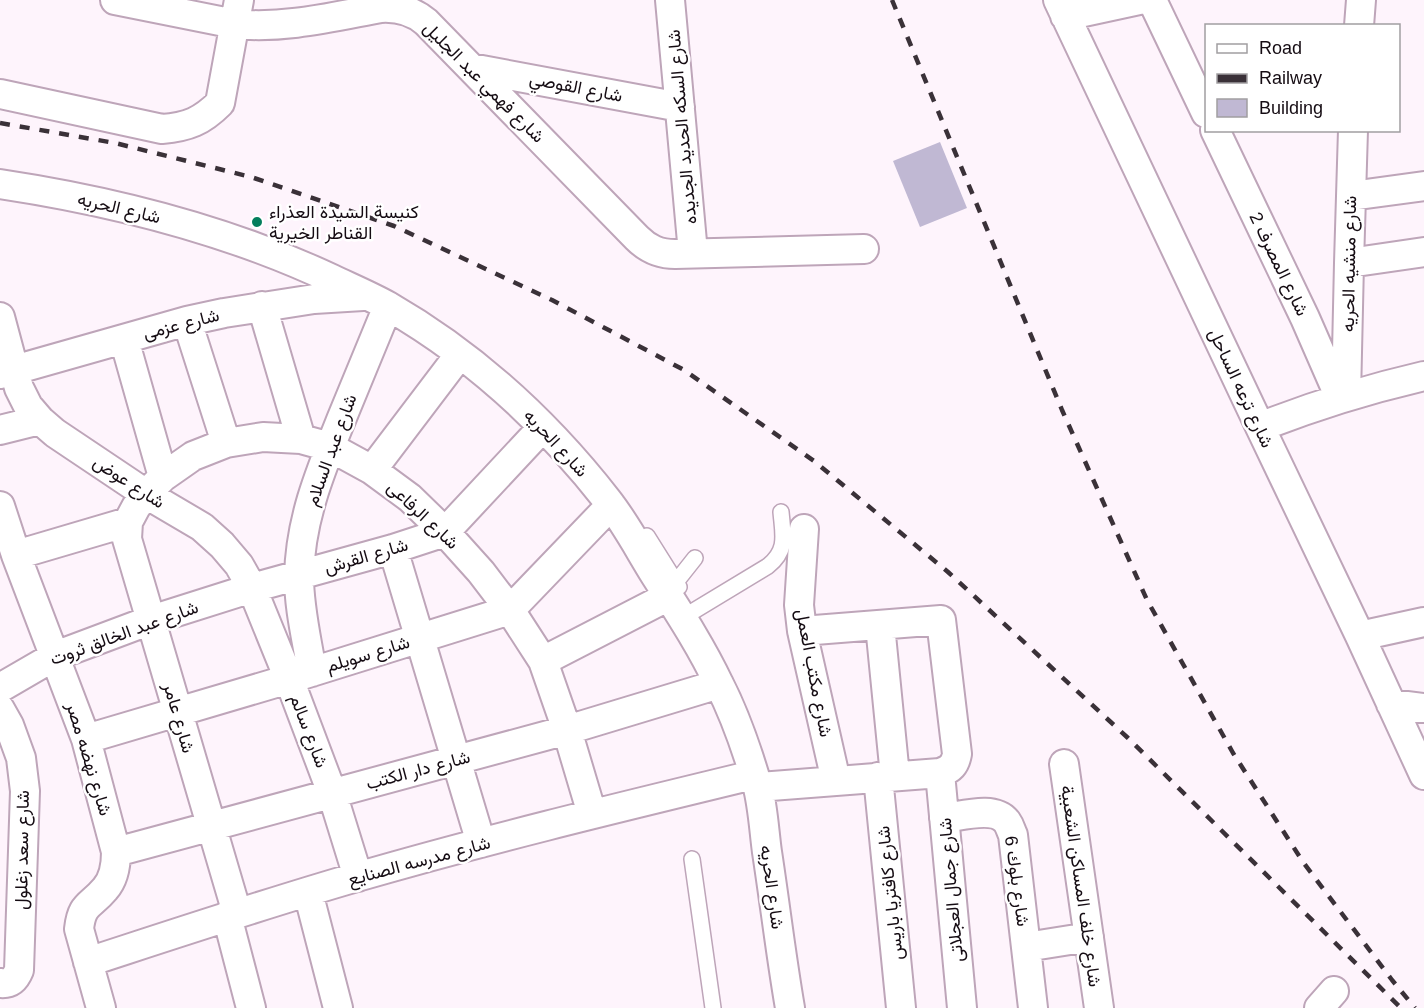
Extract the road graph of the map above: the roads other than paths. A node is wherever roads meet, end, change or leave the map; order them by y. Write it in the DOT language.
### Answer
graph roads {
  1 [pos="115,0"];
  2 [pos="670,0"];
  3 [pos="1139,0"];
  4 [pos="1152,0"];
  5 [pos="1361,0"];
  6 [pos="420,8"];
  7 [pos="1061,8"];
  8 [pos="237,12"];
  9 [pos="1359,24"];
  10 [pos="471,68"];
  11 [pos="0,94"];
  12 [pos="1204,104"];
  13 [pos="680,107"];
  14 [pos="1216,132"];
  15 [pos="1353,132"];
  16 [pos="0,184"];
  17 [pos="1424,186"];
  18 [pos="1351,196"];
  19 [pos="864,249"];
  20 [pos="1424,252"];
  21 [pos="693,254"];
  22 [pos="1348,263"];
  23 [pos="377,300"];
  24 [pos="262,306"];
  25 [pos="0,317"];
  26 [pos="187,321"];
  27 [pos="124,339"];
  28 [pos="460,354"];
  29 [pos="7,372"];
  30 [pos="1424,376"];
  31 [pos="1343,397"];
  32 [pos="40,420"];
  33 [pos="543,427"];
  34 [pos="1260,427"];
  35 [pos="0,430"];
  36 [pos="301,439"];
  37 [pos="226,443"];
  38 [pos="330,447"];
  39 [pos="372,470"];
  40 [pos="154,485"];
  41 [pos="610,505"];
  42 [pos="0,506"];
  43 [pos="781,512"];
  44 [pos="128,522"];
  45 [pos="804,529"];
  46 [pos="445,532"];
  47 [pos="393,549"];
  48 [pos="16,555"];
  49 [pos="695,558"];
  50 [pos="299,574"];
  51 [pos="252,588"];
  52 [pos="682,607"];
  53 [pos="510,610"];
  54 [pos="151,620"];
  55 [pos="1424,622"];
  56 [pos="880,625"];
  57 [pos="802,631"];
  58 [pos="1360,636"];
  59 [pos="420,639"];
  60 [pos="55,656"];
  61 [pos="543,661"];
  62 [pos="301,675"];
  63 [pos="719,684"];
  64 [pos="0,688"];
  65 [pos="1391,704"];
  66 [pos="1424,708"];
  67 [pos="0,709"];
  68 [pos="177,712"];
  69 [pos="567,730"];
  70 [pos="86,739"];
  71 [pos="456,760"];
  72 [pos="1064,764"];
  73 [pos="940,773"];
  74 [pos="1424,775"];
  75 [pos="887,777"];
  76 [pos="756,781"];
  77 [pos="836,781"];
  78 [pos="332,793"];
  79 [pos="592,814"];
  80 [pos="944,818"];
  81 [pos="211,826"];
  82 [pos="481,843"];
  83 [pos="116,852"];
  84 [pos="692,859"];
  85 [pos="358,877"];
  86 [pos="308,892"];
  87 [pos="232,915"];
  88 [pos="10,937"];
  89 [pos="1089,937"];
  90 [pos="1026,947"];
  91 [pos="88,962"];
  92 [pos="0,983"];
  93 [pos="101,1008"];
  94 [pos="250,1008"];
  95 [pos="338,1008"];
  96 [pos="714,1008"];
  97 [pos="790,1008"];
  98 [pos="901,1008"];
  99 [pos="962,1008"];
  100 [pos="1033,1008"];
  101 [pos="1099,1008"];
  1 -- 8 [label="street, شارع فهمي عبد الجليل"];
  2 -- 13 [label="street, شارع السكه الحديد الجديده"];
  3 -- 7 [label="street"];
  4 -- 12 [label="street"];
  5 -- 9 [label="street"];
  6 -- 8 [label="street, شارع فهمي عبد الجليل"];
  6 -- 10 [label="street, شارع فهمي عبد الجليل"];
  7 -- 34 [label="street, شارع ترعه الساحل"];
  8 -- 11 [label="street"];
  10 -- 13 [label="street, شارع القوصي"];
  10 -- 21 [label="street, شارع فهمي عبد الجليل"];
  13 -- 21 [label="street, شارع السكه الحديد الجديده"];
  14 -- 31 [label="street, شارع المصرف 2"];
  15 -- 18 [label="street, شارع منشيه الحريه"];
  16 -- 23 [label="street, شارع الحريه"];
  17 -- 18 [label="street"];
  18 -- 22 [label="street, شارع منشيه الحريه"];
  19 -- 21 [label="street, شارع فهمي عبد الجليل"];
  20 -- 22 [label="street"];
  22 -- 31 [label="street, شارع منشيه الحريه"];
  23 -- 24 [label="street, شارع عزمى"];
  23 -- 28 [label="street, شارع الحريه"];
  23 -- 38 [label="street, شارع عبد السلام"];
  24 -- 26 [label="street, شارع عزمى"];
  24 -- 36 [label="street"];
  25 -- 29 [label="street, شارع عوض"];
  26 -- 27 [label="street, شارع عزمى"];
  26 -- 37 [label="street"];
  27 -- 29 [label="street, شارع عزمى"];
  27 -- 40 [label="street"];
  28 -- 33 [label="street, شارع الحريه"];
  28 -- 39 [label="street"];
  29 -- 32 [label="street, شارع عوض"];
  30 -- 31 [label="street"];
  31 -- 34 [label="street"];
  32 -- 35 [label="street"];
  32 -- 40 [label="street, شارع عوض"];
  33 -- 41 [label="street, شارع الحريه"];
  33 -- 46 [label="street, شارع القرش"];
  34 -- 58 [label="street, شارع ترعه الساحل"];
  36 -- 37 [label="street, شارع الرفاعى"];
  36 -- 38 [label="street, شارع الرفاعى"];
  37 -- 40 [label="street, شارع الرفاعى"];
  38 -- 39 [label="street, شارع الرفاعى"];
  38 -- 50 [label="street, شارع عبد السلام"];
  39 -- 46 [label="street, شارع الرفاعى"];
  40 -- 44 [label="street, شارع الرفاعى"];
  40 -- 51 [label="street, شارع عوض"];
  41 -- 52 [label="street, شارع الحريه"];
  41 -- 53 [label="street, شارع سويلم"];
  42 -- 48 [label="street, شارع نهضه مصر"];
  43 -- 52 [label="lane"];
  44 -- 48 [label="street"];
  44 -- 54 [label="street, شارع عامر"];
  45 -- 57 [label="street, شارع مكتب العمل"];
  46 -- 47 [label="street, شارع القرش"];
  46 -- 53 [label="street, شارع الرفاعى"];
  47 -- 50 [label="street, شارع القرش"];
  47 -- 59 [label="street"];
  48 -- 60 [label="street, شارع نهضه مصر"];
  49 -- 52 [label="lane"];
  50 -- 51 [label="street, شارع القرش"];
  50 -- 62 [label="street, شارع عبد السلام"];
  51 -- 54 [label="street, شارع عبد الخالق ثروت"];
  51 -- 62 [label="street, شارع سالم"];
  52 -- 61 [label="street"];
  52 -- 63 [label="street, شارع الحريه"];
  53 -- 59 [label="street, شارع سويلم"];
  53 -- 61 [label="street, شارع الرفاعى"];
  54 -- 60 [label="street, شارع عبد الخالق ثروت"];
  54 -- 68 [label="street, شارع عامر"];
  55 -- 58 [label="street"];
  56 -- 57 [label="street"];
  56 -- 73 [label="street"];
  56 -- 75 [label="street, شارع كافتريا باريس"];
  57 -- 77 [label="street, شارع مكتب العمل"];
  58 -- 65 [label="street, شارع ترعه الساحل"];
  59 -- 62 [label="street, شارع سويلم"];
  59 -- 71 [label="street"];
  60 -- 64 [label="street, شارع عبد الخالق ثروت"];
  60 -- 70 [label="street, شارع نهضه مصر"];
  61 -- 69 [label="street, شارع الرفاعى"];
  62 -- 68 [label="street, شارع سويلم"];
  62 -- 78 [label="street, شارع سالم"];
  63 -- 69 [label="street, شارع دار الكتب"];
  63 -- 76 [label="street, شارع الحريه"];
  65 -- 66 [label="street"];
  65 -- 74 [label="street, شارع ترعه الساحل"];
  67 -- 88 [label="street, شارع سعد زغلول"];
  68 -- 70 [label="street, شارع سويلم"];
  68 -- 81 [label="street, شارع عامر"];
  69 -- 71 [label="street, شارع دار الكتب"];
  69 -- 79 [label="street, شارع الرفاعى"];
  70 -- 83 [label="street, شارع نهضه مصر"];
  71 -- 78 [label="street, شارع دار الكتب"];
  71 -- 82 [label="street"];
  72 -- 89 [label="street, شارع خلف المساكن الشعبية"];
  73 -- 75 [label="street, شارع مدرسه الصنايع"];
  73 -- 80 [label="street, شارع جمال العجلاتى"];
  75 -- 77 [label="street, شارع مدرسه الصنايع"];
  75 -- 98 [label="street, شارع كافتريا باريس"];
  76 -- 77 [label="street, شارع مدرسه الصنايع"];
  76 -- 79 [label="street, شارع مدرسه الصنايع"];
  76 -- 97 [label="street, شارع الحريه"];
  78 -- 81 [label="street, شارع دار الكتب"];
  78 -- 85 [label="street, شارع سالم"];
  79 -- 82 [label="street, شارع مدرسه الصنايع"];
  80 -- 90 [label="street, شارع بلوك 6"];
  80 -- 99 [label="street, شارع جمال العجلاتى"];
  81 -- 83 [label="street, شارع دار الكتب"];
  81 -- 87 [label="street, شارع عامر"];
  82 -- 85 [label="street, شارع مدرسه الصنايع"];
  83 -- 91 [label="street, شارع نهضه مصر"];
  84 -- 96 [label="lane"];
  85 -- 86 [label="street, شارع مدرسه الصنايع"];
  86 -- 87 [label="street, شارع مدرسه الصنايع"];
  86 -- 95 [label="street"];
  87 -- 91 [label="street, شارع مدرسه الصنايع"];
  87 -- 94 [label="street, شارع عامر"];
  88 -- 92 [label="street, شارع سعد زغلول"];
  89 -- 90 [label="street"];
  89 -- 101 [label="street, شارع خلف المساكن الشعبية"];
  90 -- 100 [label="street, شارع بلوك 6"];
  91 -- 93 [label="street, شارع نهضه مصر"];
}
